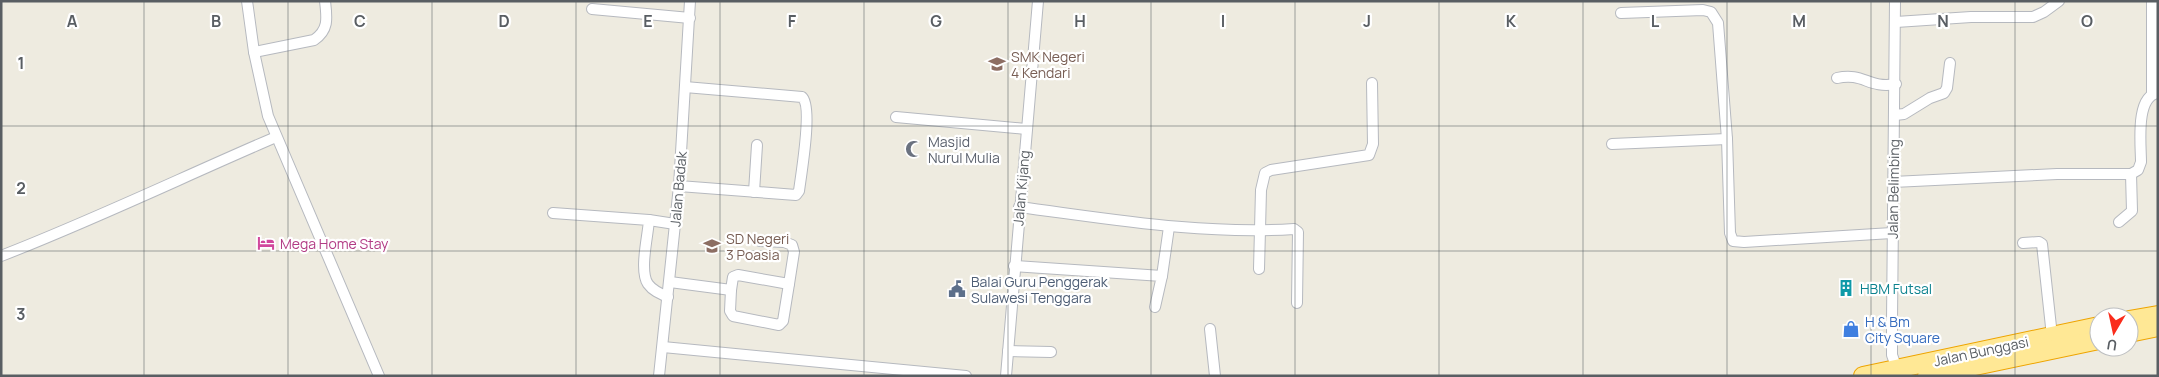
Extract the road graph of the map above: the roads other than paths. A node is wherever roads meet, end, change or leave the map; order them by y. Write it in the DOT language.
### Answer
graph roads {
  1 [pos="247,1"];
  2 [pos="325,1"];
  3 [pos="690,1"];
  4 [pos="1038,1"];
  5 [pos="1896,1"];
  6 [pos="2059,1"];
  7 [pos="2152,1"];
  8 [pos="592,9"];
  9 [pos="1621,13"];
  10 [pos="690,18"];
  11 [pos="1896,22"];
  12 [pos="254,52"];
  13 [pos="1950,63"];
  14 [pos="1837,78"];
  15 [pos="1372,83"];
  16 [pos="1896,84"];
  17 [pos="685,87"];
  18 [pos="2155,94"];
  19 [pos="1895,115"];
  20 [pos="896,117"];
  21 [pos="1026,129"];
  22 [pos="276,137"];
  23 [pos="1727,139"];
  24 [pos="1612,144"];
  25 [pos="757,145"];
  26 [pos="2131,174"];
  27 [pos="1893,182"];
  28 [pos="679,186"];
  29 [pos="754,192"];
  30 [pos="1020,207"];
  31 [pos="553,213"];
  32 [pos="649,220"];
  33 [pos="2119,222"];
  34 [pos="675,224"];
  35 [pos="1169,227"];
  36 [pos="1259,232"];
  37 [pos="1892,233"];
  38 [pos="760,241"];
  39 [pos="2023,243"];
  40 [pos="1,256"];
  41 [pos="1014,266"];
  42 [pos="1259,269"];
  43 [pos="1162,276"];
  44 [pos="670,282"];
  45 [pos="789,284"];
  46 [pos="731,290"];
  47 [pos="668,297"];
  48 [pos="1296,303"];
  49 [pos="1155,307"];
  50 [pos="2139,320"];
  51 [pos="2157,321"];
  52 [pos="2089,328"];
  53 [pos="1210,329"];
  54 [pos="2139,329"];
  55 [pos="2052,336"];
  56 [pos="2089,342"];
  57 [pos="663,347"];
  58 [pos="1008,351"];
  59 [pos="1051,352"];
  60 [pos="1898,372"];
  61 [pos="1959,372"];
  62 [pos="379,376"];
  63 [pos="659,376"];
  64 [pos="966,376"];
  65 [pos="1006,376"];
  66 [pos="1214,376"];
  67 [pos="1863,376"];
  68 [pos="1926,376"];
  1 -- 12 [label="street"];
  2 -- 12 [label="street"];
  3 -- 10 [label="street, Jalan Badak"];
  4 -- 21 [label="street, Jalan Kijang"];
  5 -- 11 [label="street, Jalan Belimbing"];
  6 -- 11 [label="street"];
  7 -- 18 [label="street"];
  8 -- 10 [label="street"];
  9 -- 23 [label="street"];
  10 -- 17 [label="street, Jalan Badak"];
  11 -- 16 [label="street, Jalan Belimbing"];
  12 -- 22 [label="street"];
  13 -- 19 [label="street"];
  14 -- 16 [label="street"];
  15 -- 36 [label="street"];
  16 -- 19 [label="street, Jalan Belimbing"];
  17 -- 28 [label="street, Jalan Badak"];
  17 -- 29 [label="street"];
  18 -- 26 [label="street"];
  19 -- 27 [label="street, Jalan Belimbing"];
  20 -- 21 [label="street"];
  21 -- 30 [label="street, Jalan Kijang"];
  22 -- 40 [label="street"];
  22 -- 62 [label="street"];
  23 -- 24 [label="street"];
  23 -- 37 [label="street"];
  25 -- 29 [label="street"];
  26 -- 27 [label="street"];
  26 -- 33 [label="street"];
  27 -- 37 [label="street, Jalan Belimbing"];
  28 -- 29 [label="street"];
  28 -- 34 [label="street, Jalan Badak"];
  30 -- 35 [label="street"];
  30 -- 41 [label="street, Jalan Kijang"];
  31 -- 32 [label="street"];
  32 -- 34 [label="street"];
  32 -- 47 [label="street"];
  34 -- 44 [label="street, Jalan Badak"];
  35 -- 36 [label="street"];
  35 -- 43 [label="street"];
  36 -- 42 [label="street"];
  36 -- 48 [label="street"];
  37 -- 60 [label="street, Jalan Belimbing"];
  38 -- 45 [label="street"];
  39 -- 55 [label="street"];
  41 -- 43 [label="street"];
  41 -- 58 [label="street, Jalan Kijang"];
  43 -- 49 [label="street"];
  44 -- 46 [label="street"];
  44 -- 47 [label="street, Jalan Badak"];
  45 -- 46 [label="street"];
  45 -- 46 [label="street"];
  47 -- 57 [label="street, Jalan Badak"];
  50 -- 51 [label="highway"];
  51 -- 54 [label="highway"];
  52 -- 55 [label="highway, Jalan Bunggasi"];
  53 -- 66 [label="street"];
  55 -- 60 [label="highway, Jalan Bunggasi"];
  56 -- 61 [label="highway, Jalan Bunggasi"];
  57 -- 63 [label="street, Jalan Badak"];
  57 -- 64 [label="street"];
  58 -- 59 [label="street"];
  58 -- 65 [label="street, Jalan Kijang"];
  60 -- 67 [label="highway, Jalan Bunggasi"];
  61 -- 68 [label="highway, Jalan Bunggasi"];
}
